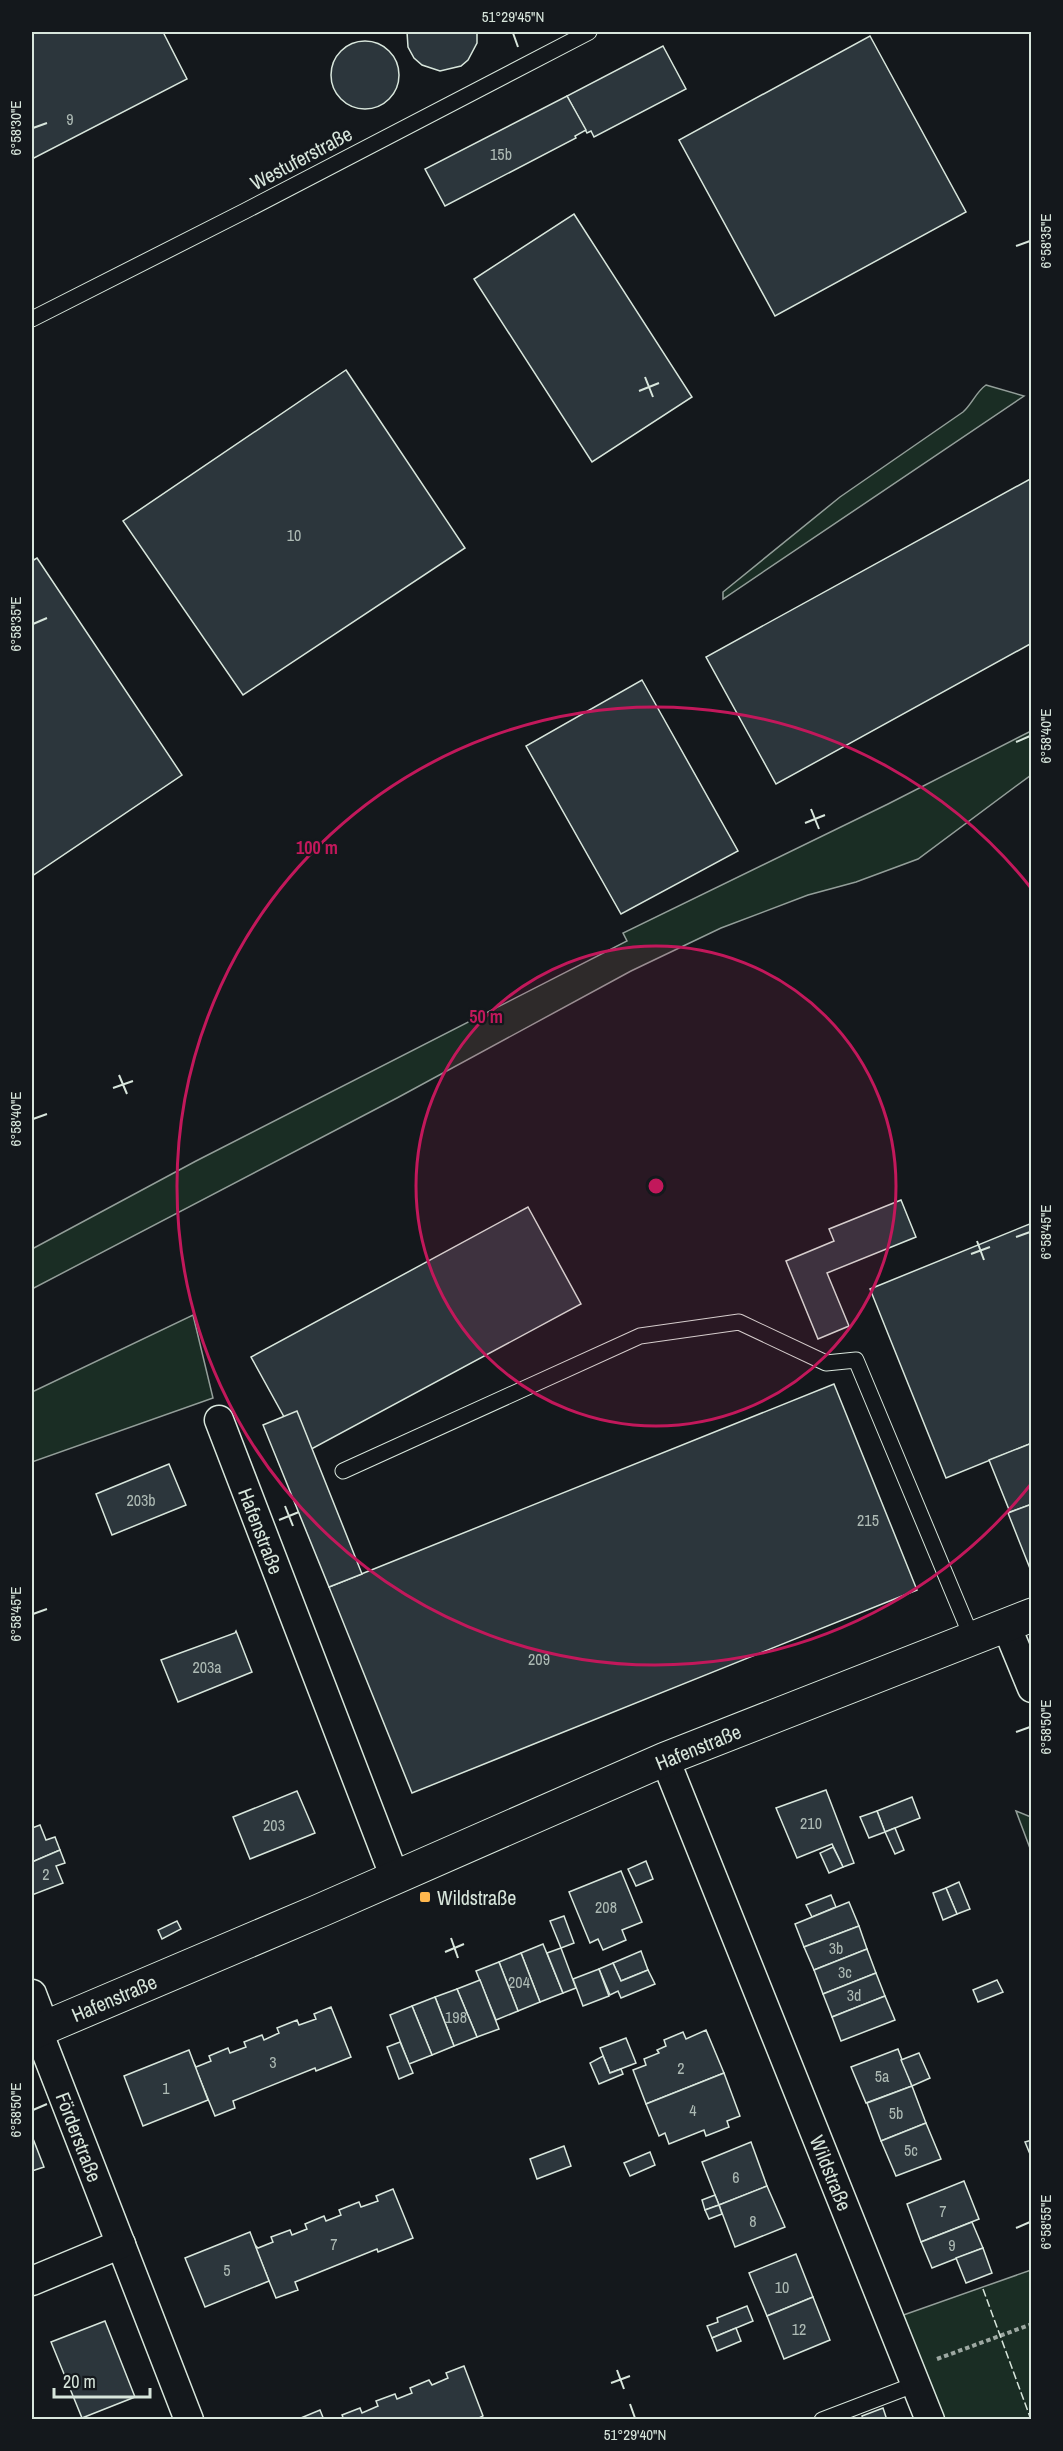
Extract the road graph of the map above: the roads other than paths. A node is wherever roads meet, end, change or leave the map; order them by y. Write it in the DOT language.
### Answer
graph roads {
  1 [pos="590,32"];
  2 [pos="32,319"];
  3 [pos="219,1420"];
  4 [pos="343,1471"];
  5 [pos="1019,1620"];
  6 [pos="972,1638"];
  7 [pos="1032,1688"];
  8 [pos="665,1759"];
  9 [pos="395,1878"];
  10 [pos="32,1994"];
  11 [pos="38,2031"];
  12 [pos="121,2244"];
  13 [pos="32,2281"];
  14 [pos="913,2377"];
  15 [pos="189,2420"];
  16 [pos="822,2420"];
  17 [pos="930,2420"];
  1 -- 2 [label="lane, Westuferstraße"];
  3 -- 9 [label="street, Hafenstraße"];
  4 -- 6 [label="lane"];
  5 -- 6 [label="street, Hafenstraße"];
  5 -- 7 [label="street, Hafenstraße"];
  6 -- 8 [label="street, Hafenstraße"];
  8 -- 9 [label="street, Hafenstraße"];
  8 -- 14 [label="street, Wildstraße"];
  9 -- 11 [label="street, Hafenstraße"];
  10 -- 11 [label="street, Förderstraße"];
  11 -- 12 [label="street, Förderstraße"];
  12 -- 13 [label="street"];
  12 -- 15 [label="street, Förderstraße"];
  14 -- 16 [label="lane"];
  14 -- 17 [label="street, Wildstraße"];
}
